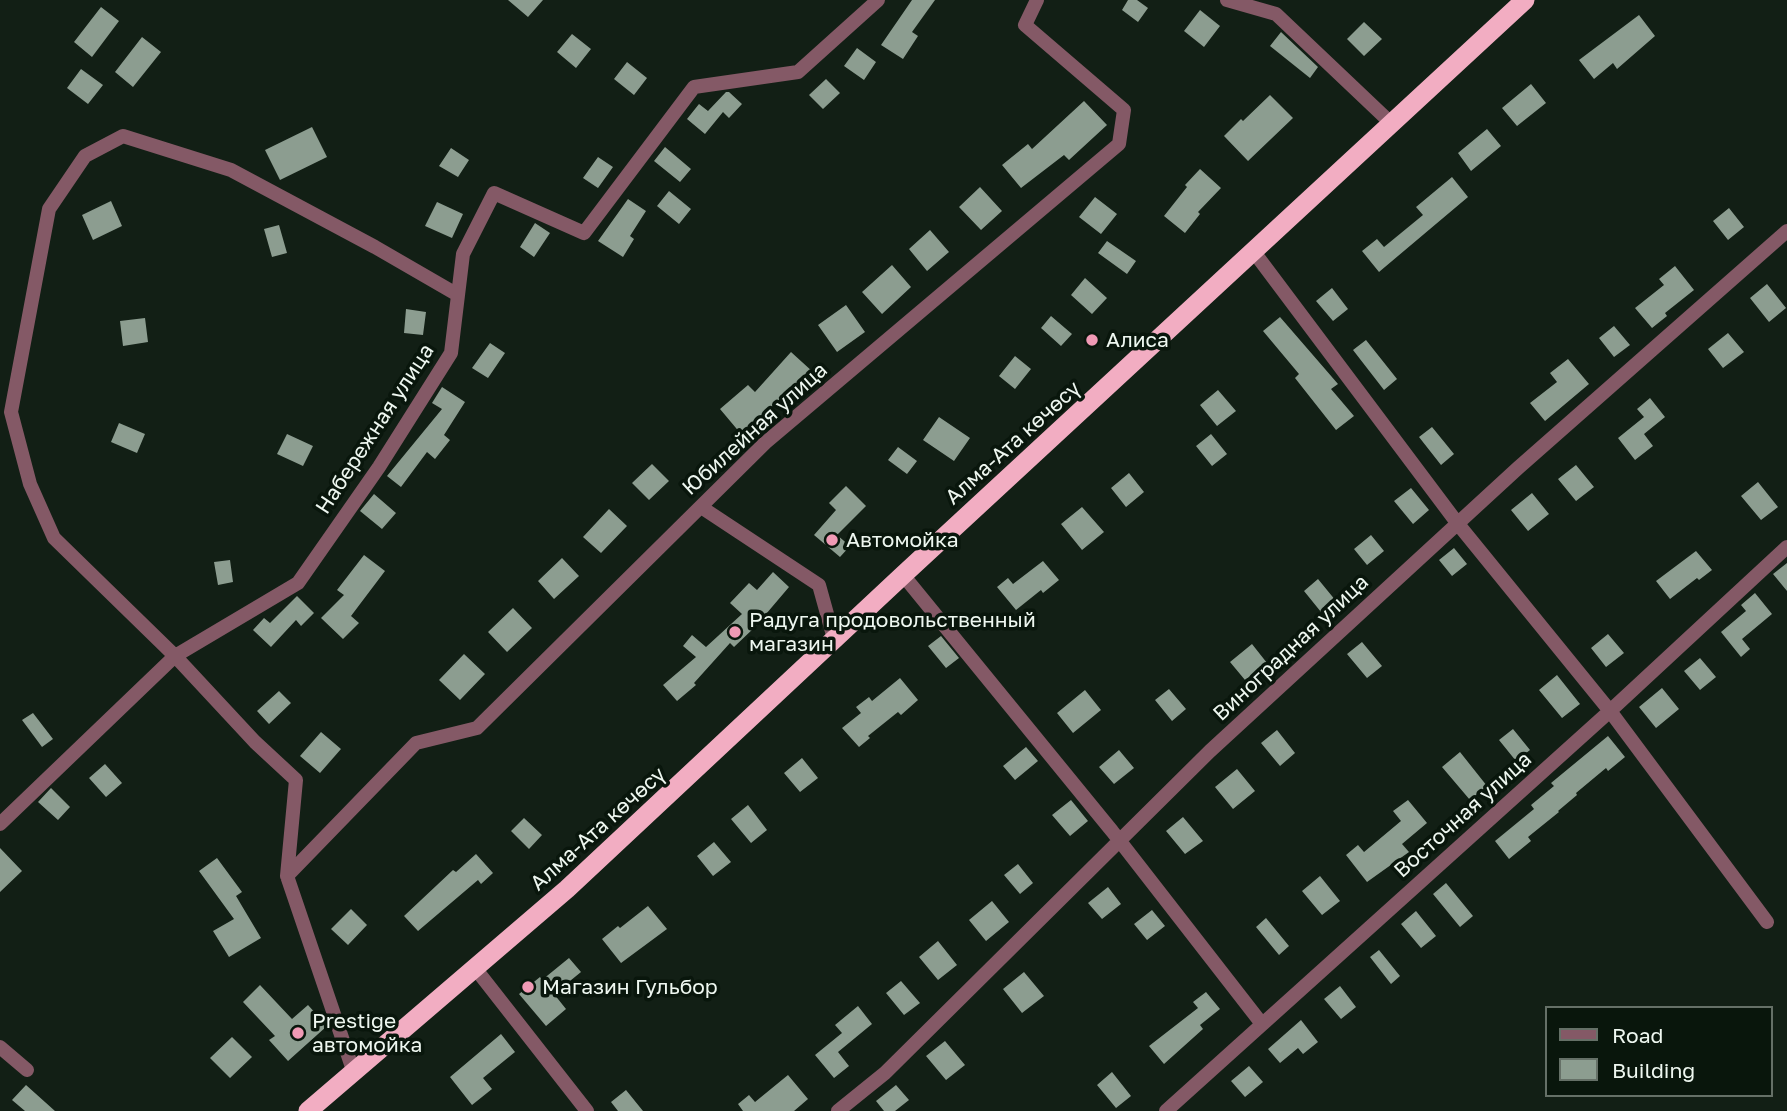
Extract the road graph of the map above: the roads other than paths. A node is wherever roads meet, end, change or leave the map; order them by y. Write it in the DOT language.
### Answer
graph roads {
  1 [pos="878,0"];
  2 [pos="1037,0"];
  3 [pos="1227,0"];
  4 [pos="1525,0"];
  5 [pos="1392,124"];
  6 [pos="1787,231"];
  7 [pos="1254,252"];
  8 [pos="458,295"];
  9 [pos="701,507"];
  10 [pos="1458,524"];
  11 [pos="1787,547"];
  12 [pos="903,575"];
  13 [pos="834,639"];
  14 [pos="175,656"];
  15 [pos="1611,711"];
  16 [pos="0,824"];
  17 [pos="1119,841"];
  18 [pos="287,876"];
  19 [pos="1768,922"];
  20 [pos="475,968"];
  21 [pos="1262,1024"];
  22 [pos="0,1047"];
  23 [pos="27,1070"];
  24 [pos="354,1073"];
  25 [pos="308,1111"];
  26 [pos="587,1111"];
  27 [pos="838,1111"];
  28 [pos="1166,1111"];
  1 -- 8 [label="street, Набережная улица"];
  2 -- 9 [label="street, Юбилейная улица"];
  3 -- 5 [label="street"];
  4 -- 5 [label="highway, Алма-Ата көчөсү"];
  5 -- 7 [label="highway, Алма-Ата көчөсү"];
  6 -- 10 [label="street, Виноградная улица"];
  7 -- 10 [label="street"];
  7 -- 12 [label="highway, Алма-Ата көчөсү"];
  8 -- 14 [label="street, Набережная улица"];
  8 -- 14 [label="street"];
  9 -- 13 [label="street"];
  9 -- 18 [label="street, Юбилейная улица"];
  10 -- 15 [label="street"];
  10 -- 17 [label="street, Виноградная улица"];
  11 -- 15 [label="street, Восточная улица"];
  12 -- 13 [label="highway, Алма-Ата көчөсү"];
  12 -- 17 [label="street"];
  13 -- 20 [label="highway, Алма-Ата көчөсү"];
  14 -- 16 [label="street, Набережная улица"];
  14 -- 18 [label="street"];
  15 -- 19 [label="street"];
  15 -- 21 [label="street, Восточная улица"];
  17 -- 21 [label="street"];
  17 -- 27 [label="street, Виноградная улица"];
  18 -- 24 [label="street"];
  20 -- 24 [label="highway, Алма-Ата көчөсү"];
  20 -- 26 [label="street"];
  21 -- 28 [label="street, Восточная улица"];
  22 -- 23 [label="street"];
  24 -- 25 [label="highway, Алма-Ата көчөсү"];
}
